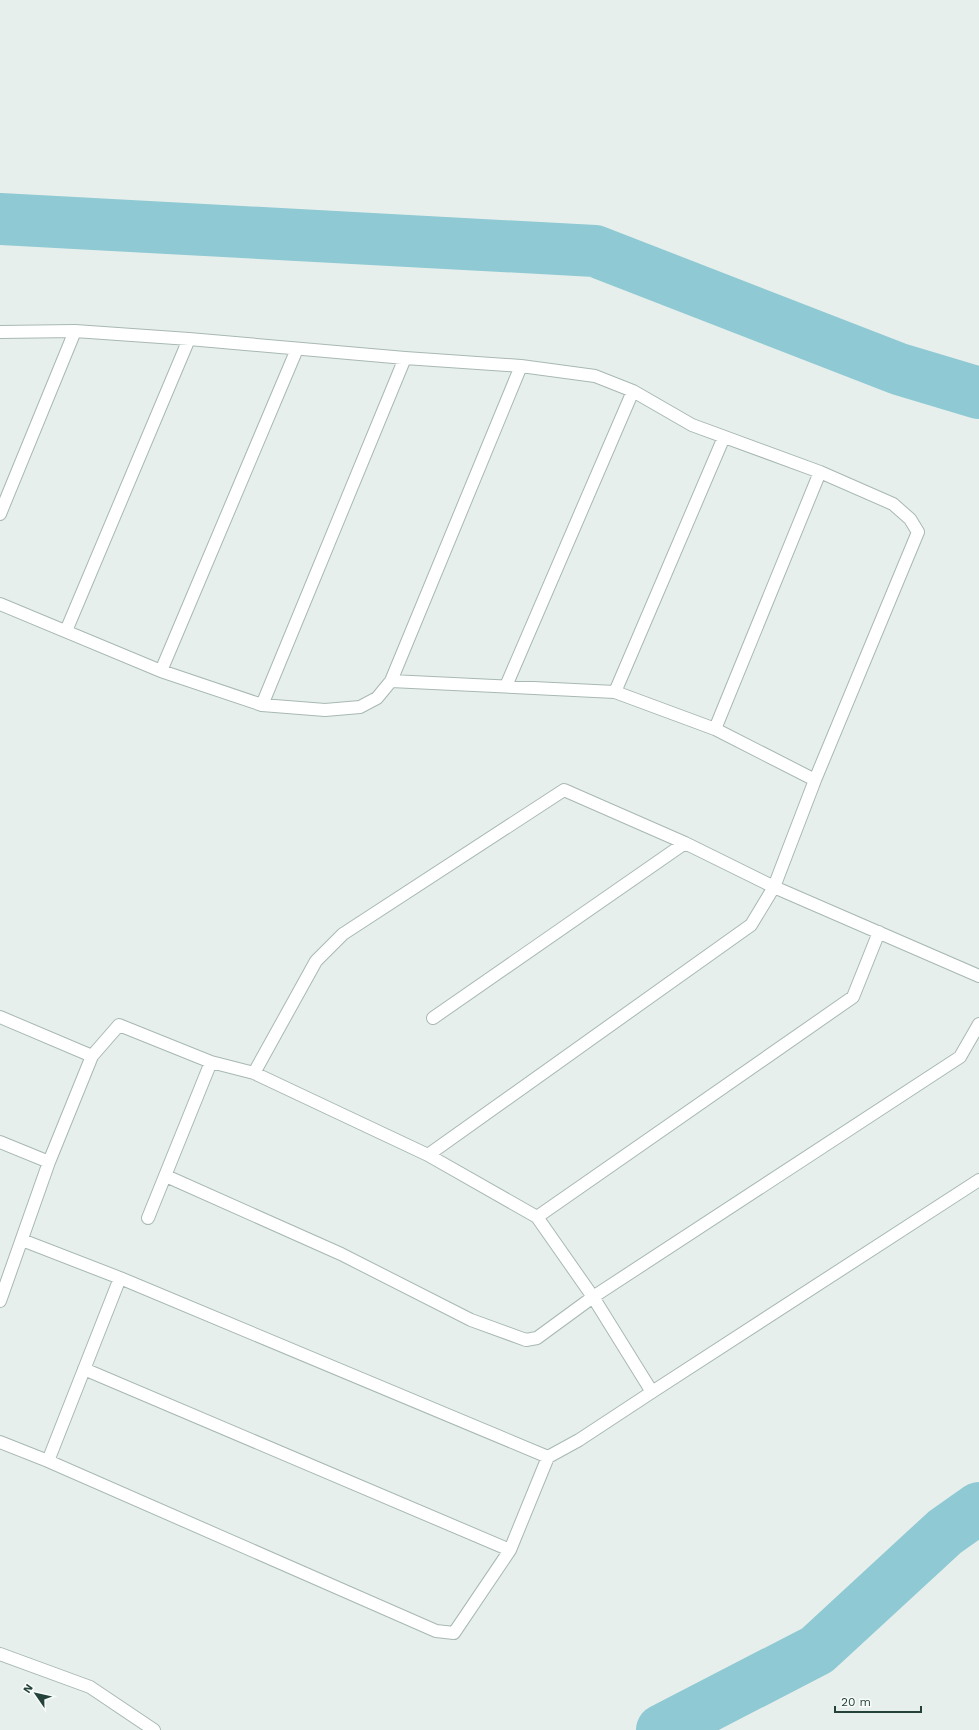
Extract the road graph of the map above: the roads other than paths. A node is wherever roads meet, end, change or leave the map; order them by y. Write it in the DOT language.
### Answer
graph roads {
  1 [pos="75,331"];
  2 [pos="0,332"];
  3 [pos="189,339"];
  4 [pos="297,349"];
  5 [pos="405,358"];
  6 [pos="521,366"];
  7 [pos="633,392"];
  8 [pos="724,437"];
  9 [pos="820,472"];
  10 [pos="0,514"];
  11 [pos="0,604"];
  12 [pos="66,631"];
  13 [pos="161,671"];
  14 [pos="390,681"];
  15 [pos="506,686"];
  16 [pos="615,692"];
  17 [pos="262,705"];
  18 [pos="715,729"];
  19 [pos="815,780"];
  20 [pos="684,843"];
  21 [pos="774,888"];
  22 [pos="879,932"];
  23 [pos="979,976"];
  24 [pos="0,1016"];
  25 [pos="433,1018"];
  26 [pos="979,1024"];
  27 [pos="92,1056"];
  28 [pos="211,1062"];
  29 [pos="254,1073"];
  30 [pos="0,1142"];
  31 [pos="428,1155"];
  32 [pos="49,1162"];
  33 [pos="166,1176"];
  34 [pos="979,1180"];
  35 [pos="537,1217"];
  36 [pos="148,1218"];
  37 [pos="22,1240"];
  38 [pos="120,1278"];
  39 [pos="593,1297"];
  40 [pos="0,1301"];
  41 [pos="84,1368"];
  42 [pos="652,1392"];
  43 [pos="0,1442"];
  44 [pos="548,1457"];
  45 [pos="48,1461"];
  46 [pos="510,1550"];
  47 [pos="0,1654"];
  48 [pos="154,1730"];
  1 -- 2 [label="street"];
  1 -- 3 [label="street"];
  1 -- 10 [label="street"];
  3 -- 4 [label="street"];
  3 -- 12 [label="street"];
  4 -- 5 [label="street"];
  4 -- 13 [label="street"];
  5 -- 6 [label="street"];
  5 -- 17 [label="street"];
  6 -- 7 [label="street"];
  6 -- 14 [label="street"];
  7 -- 8 [label="street"];
  7 -- 15 [label="street"];
  8 -- 9 [label="street"];
  8 -- 16 [label="street"];
  9 -- 18 [label="street"];
  9 -- 19 [label="street"];
  11 -- 12 [label="street"];
  12 -- 13 [label="street"];
  13 -- 17 [label="street"];
  14 -- 15 [label="street"];
  14 -- 17 [label="street"];
  15 -- 16 [label="street"];
  16 -- 18 [label="street"];
  18 -- 19 [label="street"];
  19 -- 21 [label="street"];
  20 -- 21 [label="street"];
  20 -- 25 [label="street"];
  20 -- 29 [label="street"];
  21 -- 22 [label="street"];
  21 -- 31 [label="street"];
  22 -- 23 [label="street"];
  22 -- 35 [label="street"];
  24 -- 27 [label="street"];
  26 -- 39 [label="street"];
  27 -- 28 [label="street"];
  27 -- 32 [label="street"];
  28 -- 29 [label="street"];
  28 -- 33 [label="street"];
  29 -- 31 [label="street"];
  30 -- 32 [label="street"];
  31 -- 35 [label="street"];
  32 -- 37 [label="street"];
  33 -- 36 [label="street"];
  33 -- 39 [label="street"];
  34 -- 42 [label="street"];
  35 -- 39 [label="street"];
  37 -- 38 [label="street"];
  37 -- 40 [label="street"];
  38 -- 41 [label="street"];
  38 -- 44 [label="street"];
  39 -- 42 [label="street"];
  41 -- 45 [label="street"];
  41 -- 46 [label="street"];
  42 -- 44 [label="street"];
  43 -- 45 [label="street"];
  44 -- 46 [label="street"];
  45 -- 46 [label="street"];
  47 -- 48 [label="street"];
}
